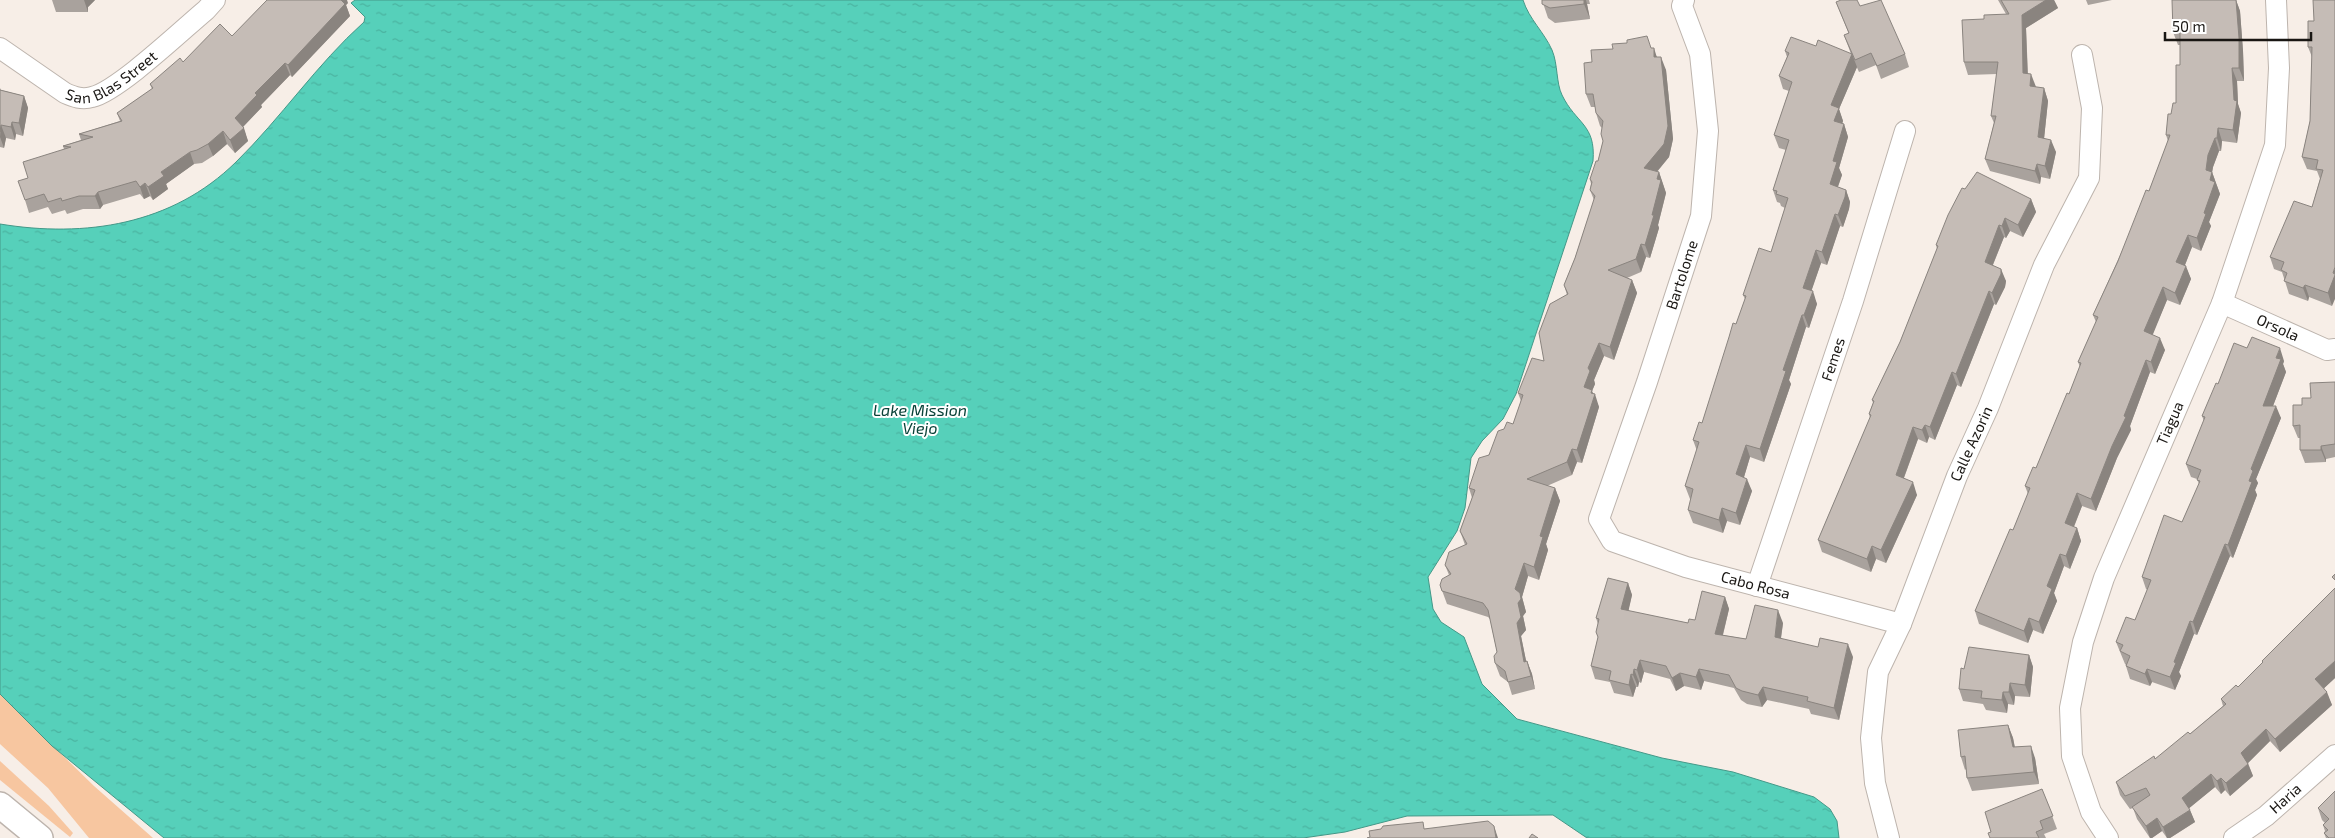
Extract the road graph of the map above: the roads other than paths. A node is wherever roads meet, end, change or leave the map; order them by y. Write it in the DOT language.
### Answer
graph roads {
  1 [pos="215,0"];
  2 [pos="1684,0"];
  3 [pos="2276,0"];
  4 [pos="0,48"];
  5 [pos="2082,55"];
  6 [pos="1905,131"];
  7 [pos="2222,304"];
  8 [pos="2335,349"];
  9 [pos="1612,541"];
  10 [pos="1757,586"];
  11 [pos="1901,624"];
  12 [pos="2335,755"];
  13 [pos="0,805"];
  14 [pos="40,838"];
  15 [pos="1889,838"];
  16 [pos="2108,838"];
  17 [pos="2234,838"];
  1 -- 4 [label="street, San Blas Street"];
  2 -- 9 [label="street, Bartolome"];
  3 -- 7 [label="street, Tiagua"];
  5 -- 11 [label="street, Calle Azorin"];
  6 -- 10 [label="street, Femes"];
  7 -- 8 [label="street, Orsola"];
  7 -- 16 [label="street, Tiagua"];
  9 -- 10 [label="street, Cabo Rosa"];
  10 -- 11 [label="street, Cabo Rosa"];
  11 -- 15 [label="street, Calle Azorin"];
  12 -- 17 [label="street, Haria"];
  13 -- 14 [label="main road"];
}
